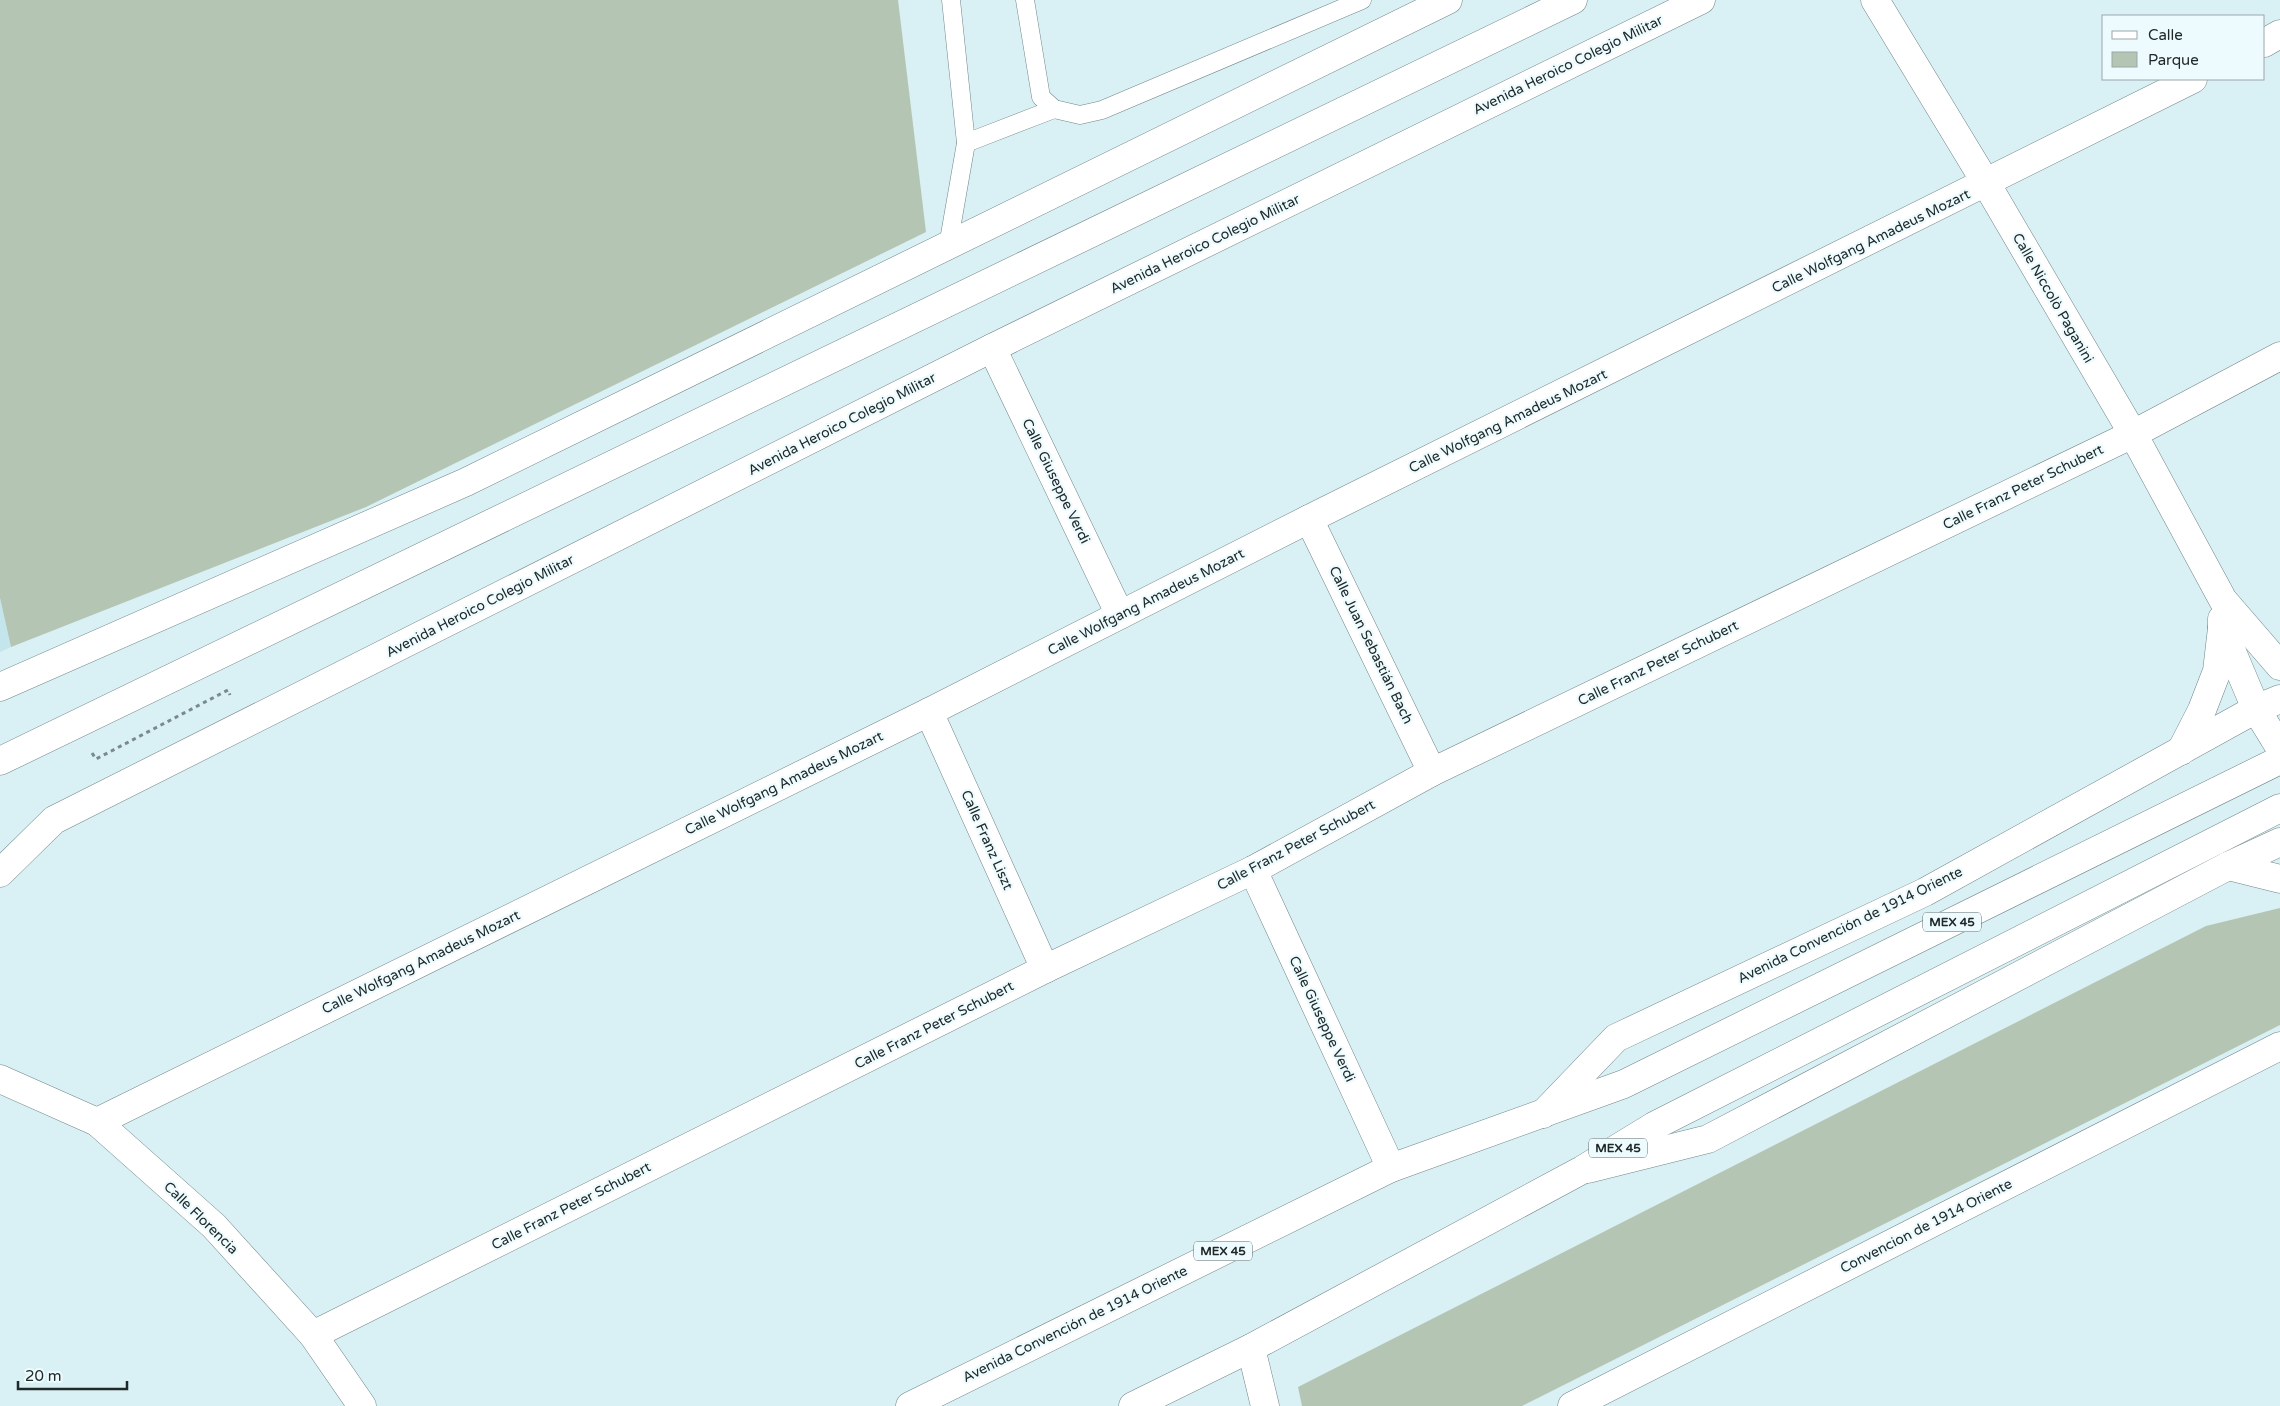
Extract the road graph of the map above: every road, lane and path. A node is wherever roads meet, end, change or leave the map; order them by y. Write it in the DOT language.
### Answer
graph roads {
  1 [pos="952,0"];
  2 [pos="1025,0"];
  3 [pos="1362,0"];
  4 [pos="1448,0"];
  5 [pos="1573,0"];
  6 [pos="1701,0"];
  7 [pos="1875,0"];
  8 [pos="2280,34"];
  9 [pos="2265,42"];
  10 [pos="2191,80"];
  11 [pos="1054,109"];
  12 [pos="966,144"];
  13 [pos="1986,184"];
  14 [pos="948,246"];
  15 [pos="992,348"];
  16 [pos="2280,356"];
  17 [pos="2133,434"];
  18 [pos="1310,519"];
  19 [pos="2223,600"];
  20 [pos="1120,615"];
  21 [pos="2222,628"];
  22 [pos="2280,666"];
  23 [pos="0,687"];
  24 [pos="2268,704"];
  25 [pos="929,712"];
  26 [pos="76,724"];
  27 [pos="244,724"];
  28 [pos="2280,748"];
  29 [pos="2181,751"];
  30 [pos="2280,760"];
  31 [pos="0,761"];
  32 [pos="1432,772"];
  33 [pos="2280,808"];
  34 [pos="2280,842"];
  35 [pos="2228,866"];
  36 [pos="1253,870"];
  37 [pos="0,873"];
  38 [pos="2280,878"];
  39 [pos="1045,969"];
  40 [pos="2280,1046"];
  41 [pos="0,1079"];
  42 [pos="1542,1114"];
  43 [pos="97,1122"];
  44 [pos="1390,1168"];
  45 [pos="1582,1170"];
  46 [pos="313,1334"];
  47 [pos="1251,1348"];
  48 [pos="362,1406"];
  49 [pos="910,1406"];
  50 [pos="1133,1406"];
  51 [pos="1264,1406"];
  52 [pos="1572,1406"];
  1 -- 12 [label="lane"];
  2 -- 11 [label="lane"];
  3 -- 11 [label="lane"];
  4 -- 14 [label="street"];
  5 -- 26 [label="street"];
  6 -- 15 [label="street, Avenida Heroico Colegio Militar"];
  7 -- 13 [label="street, Calle Niccolò Paganini"];
  8 -- 9 [label="street"];
  10 -- 13 [label="street, Calle Wolfgang Amadeus Mozart"];
  11 -- 12 [label="lane"];
  12 -- 14 [label="lane"];
  13 -- 17 [label="street, Calle Niccolò Paganini"];
  13 -- 18 [label="street, Calle Wolfgang Amadeus Mozart"];
  14 -- 23 [label="street"];
  15 -- 20 [label="street, Calle Giuseppe Verdi"];
  15 -- 27 [label="street, Avenida Heroico Colegio Militar"];
  16 -- 17 [label="street, Calle Franz Peter Schubert"];
  17 -- 19 [label="street, Calle Niccolò Paganini"];
  17 -- 32 [label="street, Calle Franz Peter Schubert"];
  18 -- 20 [label="street, Calle Wolfgang Amadeus Mozart"];
  18 -- 32 [label="street, Calle Juan Sebastián Bach"];
  19 -- 21 [label="street"];
  19 -- 22 [label="street, Calle Niccolò Paganini"];
  20 -- 25 [label="street, Calle Wolfgang Amadeus Mozart"];
  21 -- 24 [label="street"];
  21 -- 29 [label="street"];
  24 -- 28 [label="street"];
  24 -- 29 [label="street, Avenida Convención de 1914 Oriente"];
  25 -- 39 [label="street, Calle Franz Liszt"];
  25 -- 43 [label="street, Calle Wolfgang Amadeus Mozart"];
  26 -- 27 [label="path"];
  26 -- 31 [label="street"];
  27 -- 37 [label="street, Avenida Heroico Colegio Militar"];
  29 -- 42 [label="street, Avenida Convención de 1914 Oriente"];
  30 -- 42 [label="street, Avenida Convención de 1914 Oriente / MEX 45"];
  32 -- 36 [label="street, Calle Franz Peter Schubert"];
  33 -- 45 [label="street, MEX 45"];
  34 -- 35 [label="street"];
  35 -- 38 [label="street"];
  35 -- 45 [label="street"];
  36 -- 39 [label="street, Calle Franz Peter Schubert"];
  36 -- 44 [label="street, Calle Giuseppe Verdi"];
  39 -- 46 [label="street, Calle Franz Peter Schubert"];
  40 -- 52 [label="street, Convencion de 1914 Oriente"];
  41 -- 43 [label="street, Calle Florencia"];
  42 -- 44 [label="street, Avenida Convención de 1914 Oriente / MEX 45"];
  43 -- 46 [label="street, Calle Florencia"];
  44 -- 49 [label="street, Avenida Convención de 1914 Oriente / MEX 45"];
  45 -- 47 [label="street, MEX 45"];
  46 -- 48 [label="street, Calle Florencia"];
  47 -- 50 [label="street, MEX 45"];
  47 -- 51 [label="street"];
}
